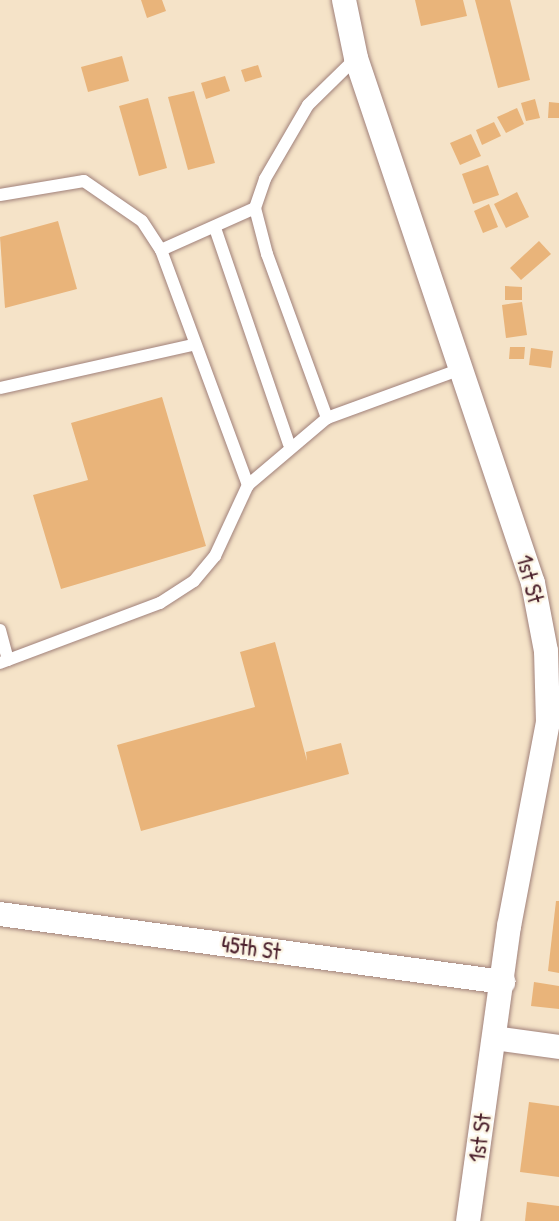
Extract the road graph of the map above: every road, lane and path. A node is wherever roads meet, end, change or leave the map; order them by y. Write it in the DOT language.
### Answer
graph roads {
  1 [pos="344,0"];
  2 [pos="356,58"];
  3 [pos="0,195"];
  4 [pos="255,208"];
  5 [pos="215,228"];
  6 [pos="161,250"];
  7 [pos="193,345"];
  8 [pos="465,368"];
  9 [pos="0,388"];
  10 [pos="327,418"];
  11 [pos="289,444"];
  12 [pos="248,485"];
  13 [pos="0,630"];
  14 [pos="4,662"];
  15 [pos="554,722"];
  16 [pos="0,914"];
  17 [pos="503,982"];
  18 [pos="494,1038"];
  19 [pos="559,1047"];
  20 [pos="468,1221"];
  1 -- 2 [label="street, 1st St"];
  2 -- 4 [label="lane"];
  2 -- 8 [label="street, 1st St"];
  3 -- 6 [label="lane"];
  4 -- 5 [label="lane"];
  4 -- 10 [label="lane"];
  5 -- 6 [label="lane"];
  5 -- 11 [label="lane"];
  6 -- 7 [label="lane"];
  7 -- 9 [label="lane"];
  7 -- 12 [label="lane"];
  8 -- 10 [label="lane"];
  8 -- 15 [label="street, 1st St"];
  10 -- 11 [label="lane"];
  11 -- 12 [label="lane"];
  12 -- 14 [label="lane"];
  13 -- 14 [label="lane"];
  15 -- 17 [label="street, 1st St"];
  16 -- 17 [label="street, 45th St"];
  17 -- 18 [label="street, 1st St"];
  18 -- 19 [label="street"];
  18 -- 20 [label="street, 1st St"];
}
